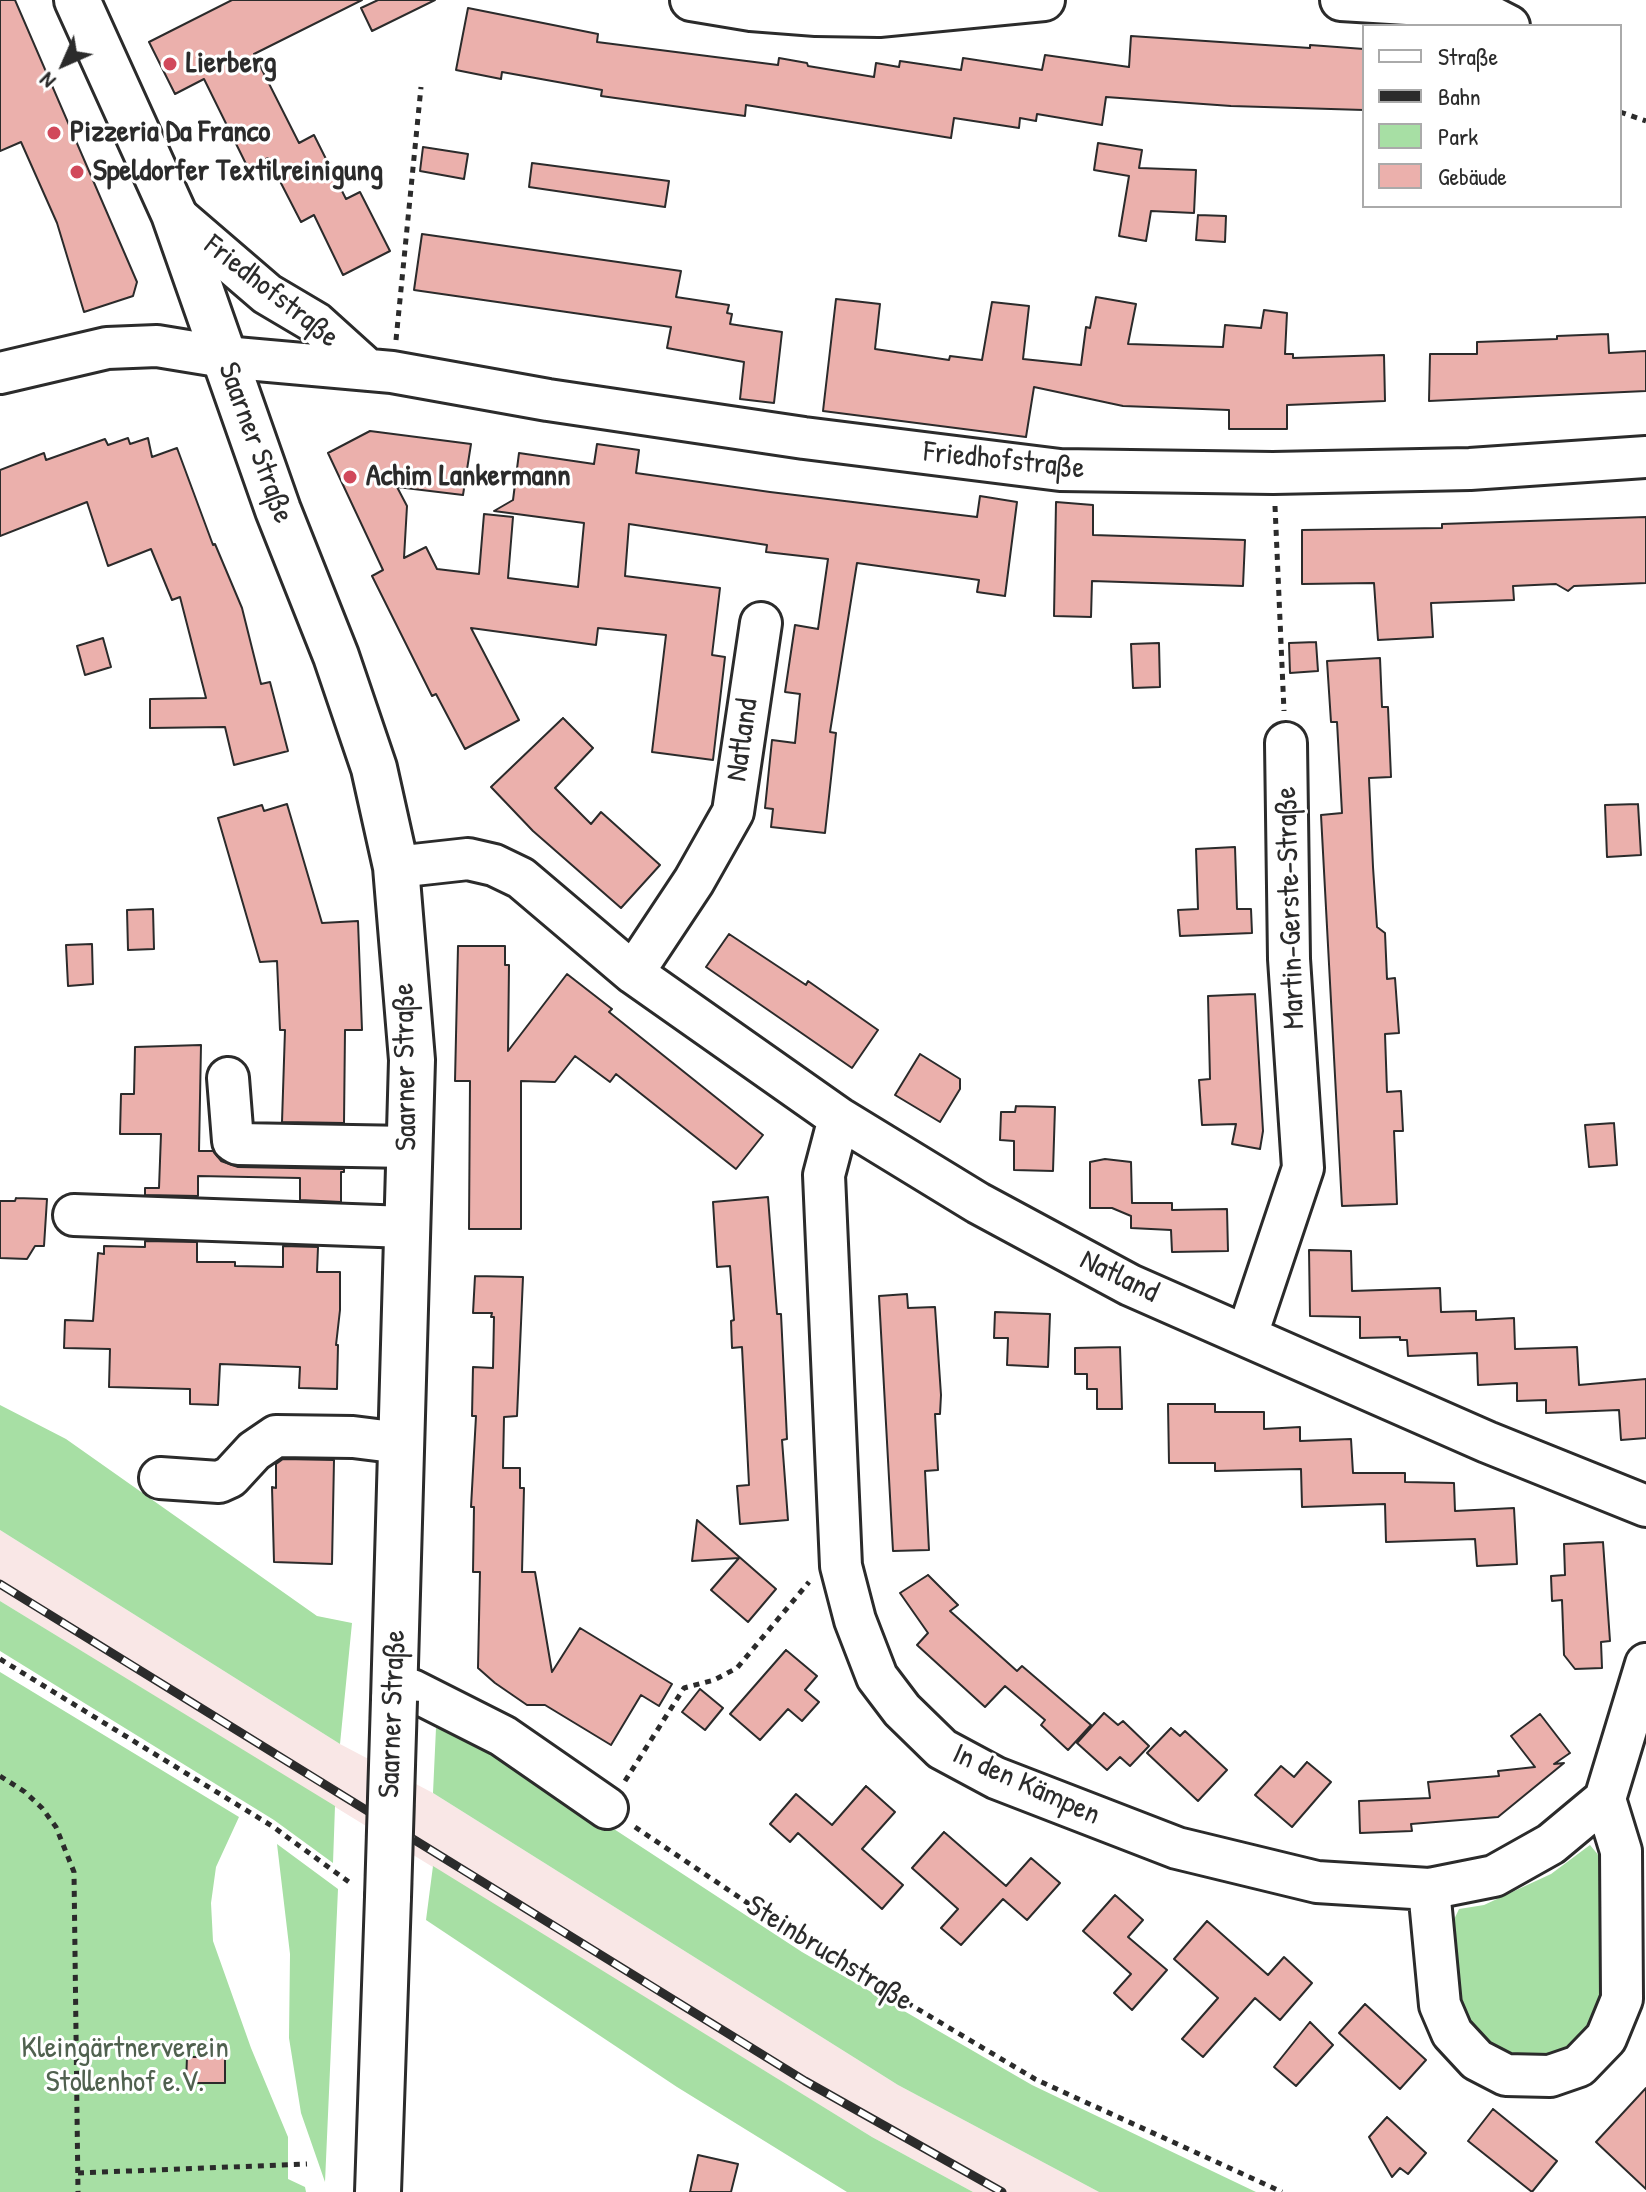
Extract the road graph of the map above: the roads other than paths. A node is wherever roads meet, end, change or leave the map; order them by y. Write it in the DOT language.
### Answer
graph roads {
  1 [pos="77,0"];
  2 [pos="691,0"];
  3 [pos="1044,0"];
  4 [pos="1341,0"];
  5 [pos="817,8"];
  6 [pos="1505,24"];
  7 [pos="174,214"];
  8 [pos="224,357"];
  9 [pos="380,371"];
  10 [pos="0,373"];
  11 [pos="1646,457"];
  12 [pos="761,623"];
  13 [pos="1286,743"];
  14 [pos="396,867"];
  15 [pos="633,973"];
  16 [pos="228,1078"];
  17 [pos="839,1118"];
  18 [pos="409,1147"];
  19 [pos="74,1215"];
  20 [pos="407,1227"];
  21 [pos="1247,1335"];
  22 [pos="401,1443"];
  23 [pos="160,1478"];
  24 [pos="1646,1506"];
  25 [pos="1646,1664"];
  26 [pos="394,1694"];
  27 [pos="1605,1799"];
  28 [pos="607,1808"];
  29 [pos="1429,1889"];
  30 [pos="378,2192"];
  1 -- 7 [label="main road, Saarner Straße"];
  2 -- 5 [label="street"];
  3 -- 5 [label="street"];
  4 -- 6 [label="street"];
  7 -- 8 [label="main road, Saarner Straße"];
  7 -- 9 [label="street, Friedhofstraße"];
  8 -- 9 [label="street, Friedhofstraße"];
  8 -- 10 [label="street, Friedhofstraße"];
  8 -- 14 [label="main road, Saarner Straße"];
  9 -- 11 [label="street, Friedhofstraße"];
  12 -- 15 [label="street, Natland"];
  13 -- 21 [label="street, Martin-Gerste-Straße"];
  14 -- 15 [label="street, Natland"];
  14 -- 18 [label="main road, Saarner Straße"];
  15 -- 17 [label="street, Natland"];
  16 -- 18 [label="street"];
  17 -- 21 [label="street, Natland"];
  17 -- 29 [label="street, In den Kämpen"];
  18 -- 20 [label="main road, Saarner Straße"];
  19 -- 20 [label="street"];
  20 -- 22 [label="main road, Saarner Straße"];
  21 -- 24 [label="street, Natland"];
  22 -- 23 [label="street"];
  22 -- 26 [label="main road, Saarner Straße"];
  25 -- 27 [label="street"];
  26 -- 28 [label="street"];
  26 -- 30 [label="main road, Saarner Straße, bridge"];
  27 -- 29 [label="street, In den Kämpen"];
  27 -- 29 [label="street"];
}
